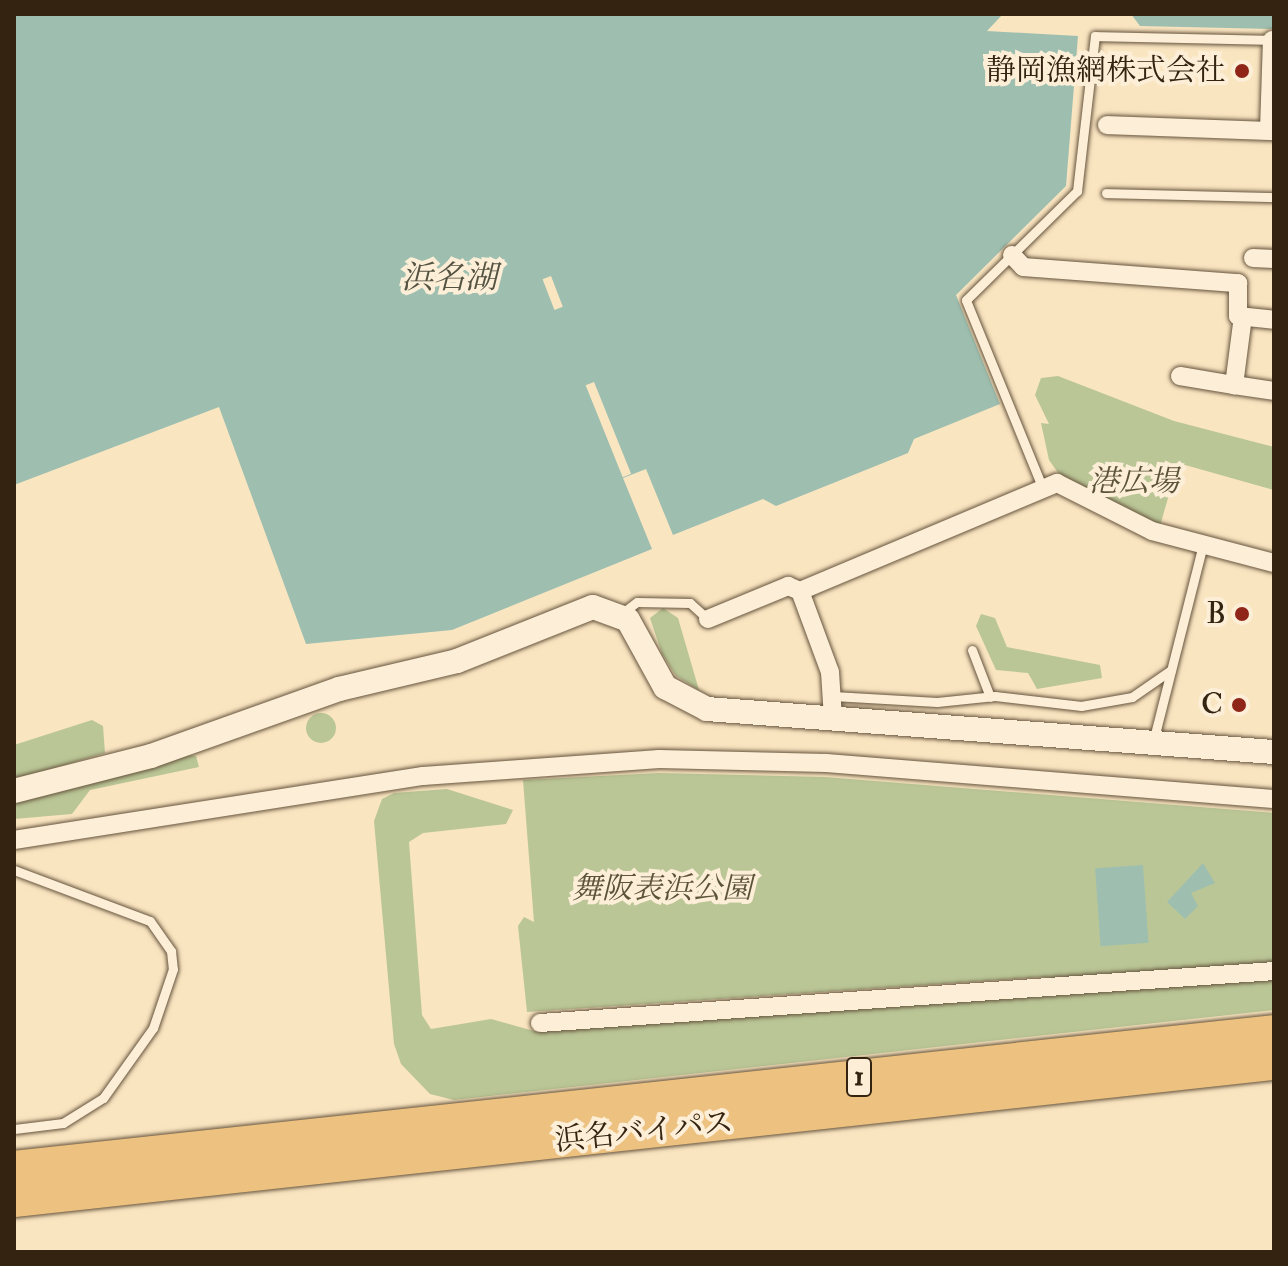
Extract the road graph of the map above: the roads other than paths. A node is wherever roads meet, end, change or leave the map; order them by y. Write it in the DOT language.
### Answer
graph roads {
  1 [pos="1273,40"];
  2 [pos="1107,125"];
  3 [pos="1271,131"];
  4 [pos="1106,193"];
  5 [pos="1274,197"];
  6 [pos="1012,255"];
  7 [pos="1253,258"];
  8 [pos="1274,259"];
  9 [pos="1243,316"];
  10 [pos="1274,320"];
  11 [pos="1180,376"];
  12 [pos="1234,385"];
  13 [pos="1274,391"];
  14 [pos="1043,489"];
  15 [pos="1202,549"];
  16 [pos="1274,563"];
  17 [pos="800,591"];
  18 [pos="621,614"];
  19 [pos="708,619"];
  20 [pos="972,650"];
  21 [pos="1171,670"];
  22 [pos="990,697"];
  23 [pos="833,707"];
  24 [pos="1153,742"];
  25 [pos="1274,752"];
  26 [pos="14,791"];
  27 [pos="1274,799"];
  28 [pos="14,840"];
  29 [pos="14,870"];
  30 [pos="1274,971"];
  31 [pos="540,1023"];
  32 [pos="1274,1032"];
  33 [pos="1274,1063"];
  34 [pos="14,1129"];
  35 [pos="445,1138"];
  36 [pos="14,1168"];
  37 [pos="14,1200"];
  1 -- 3 [label="street"];
  1 -- 6 [label="lane"];
  2 -- 3 [label="street"];
  4 -- 5 [label="lane"];
  6 -- 9 [label="street"];
  6 -- 14 [label="lane"];
  7 -- 8 [label="street"];
  9 -- 10 [label="street"];
  9 -- 12 [label="street"];
  11 -- 12 [label="street"];
  12 -- 13 [label="street"];
  14 -- 15 [label="street"];
  14 -- 17 [label="street"];
  15 -- 16 [label="street"];
  15 -- 21 [label="lane"];
  17 -- 19 [label="street"];
  17 -- 23 [label="street"];
  18 -- 19 [label="lane"];
  18 -- 23 [label="street"];
  18 -- 26 [label="street"];
  20 -- 22 [label="lane"];
  21 -- 22 [label="lane"];
  21 -- 24 [label="lane"];
  22 -- 23 [label="lane"];
  23 -- 24 [label="street"];
  24 -- 25 [label="street"];
  27 -- 28 [label="street"];
  29 -- 34 [label="lane"];
  30 -- 31 [label="street"];
  32 -- 35 [label="highway, 浜名バイパス / 1"];
  33 -- 35 [label="highway, 浜名バイパス / 1"];
  35 -- 36 [label="highway, 浜名バイパス / 1"];
  35 -- 37 [label="highway, 浜名バイパス / 1"];
}
